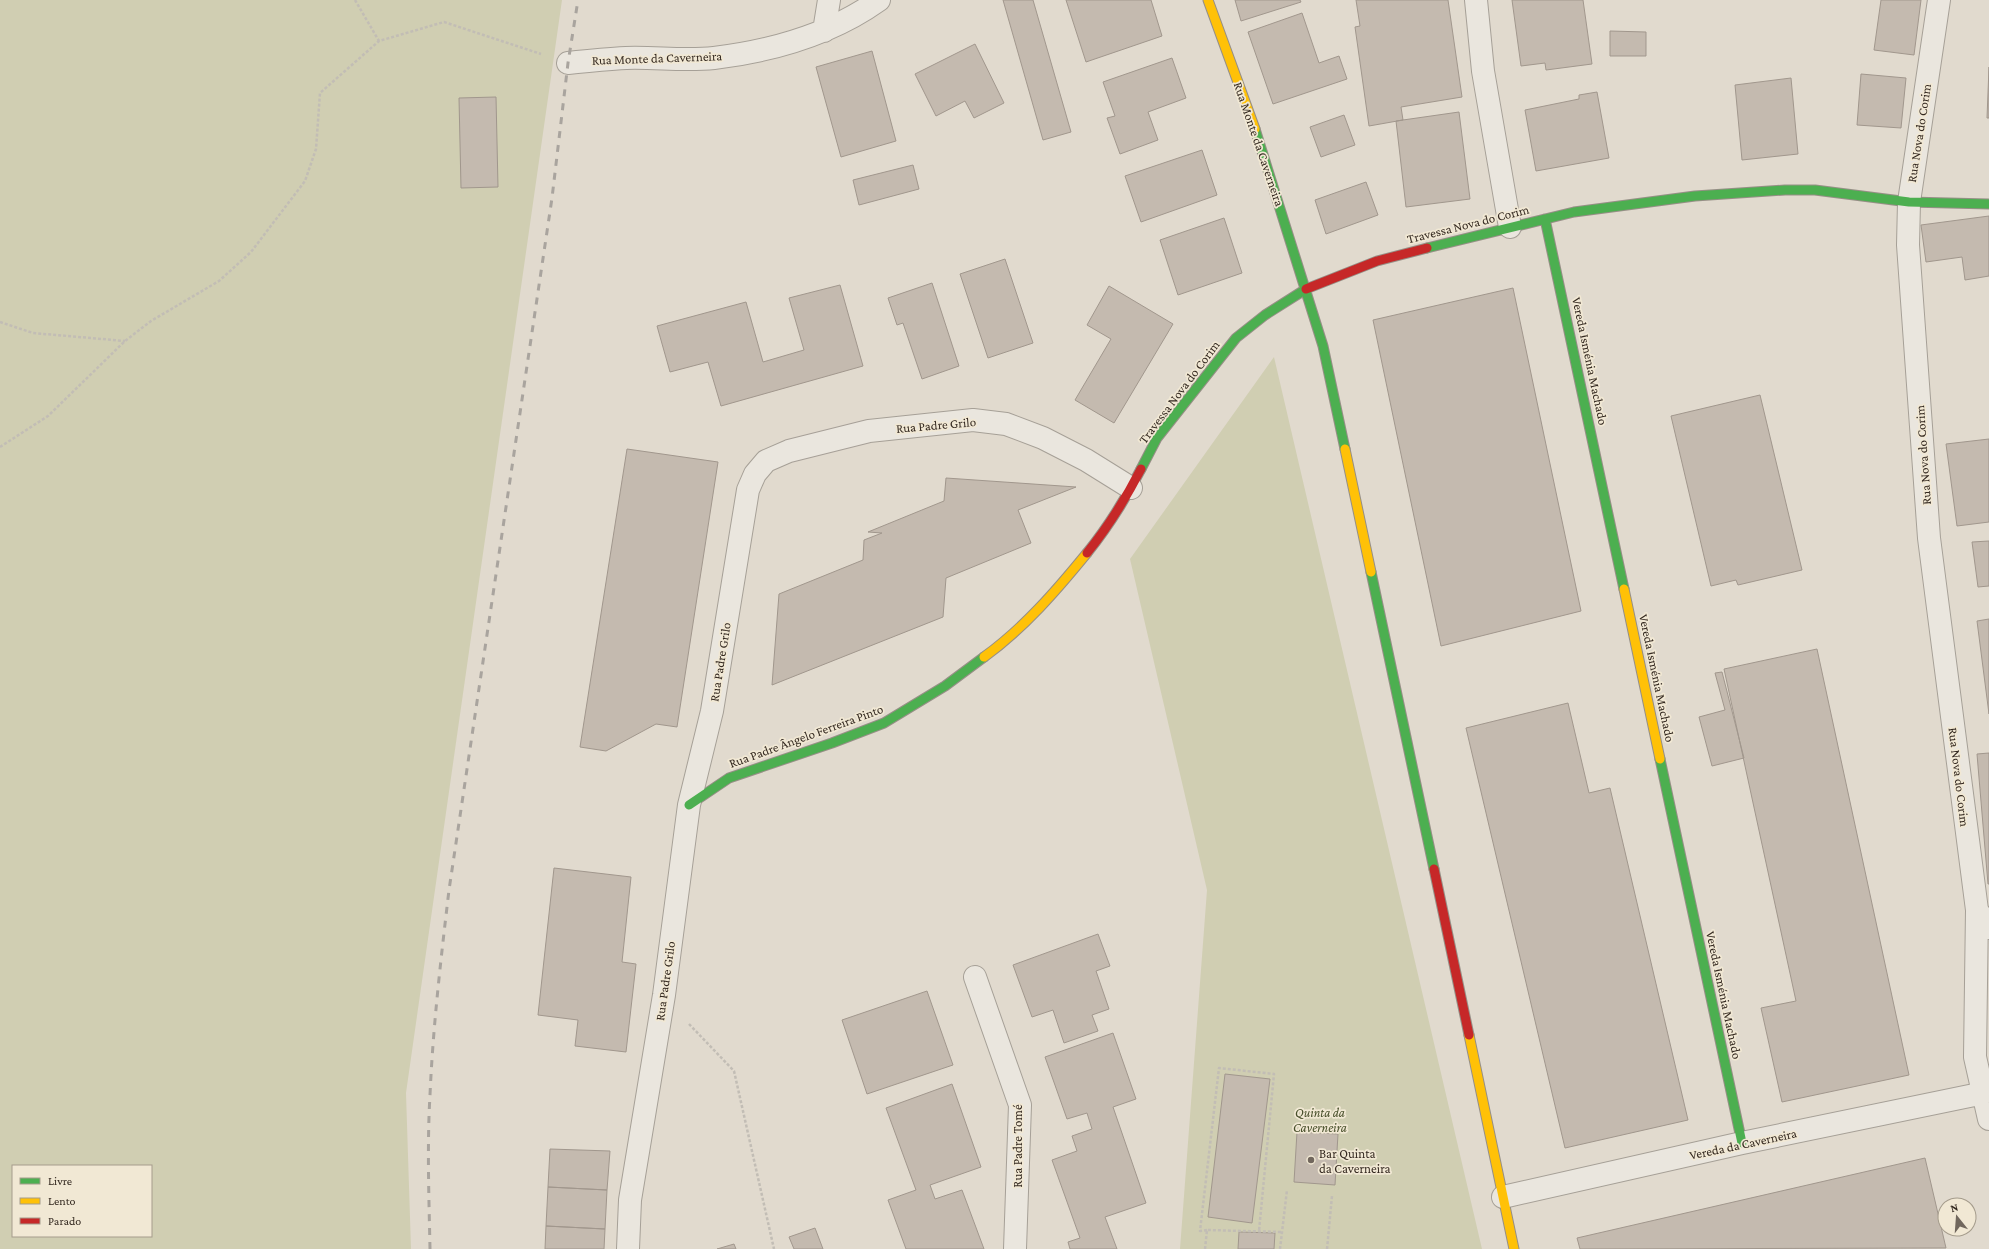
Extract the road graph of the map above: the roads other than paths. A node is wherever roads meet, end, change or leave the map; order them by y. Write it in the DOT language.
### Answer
graph roads {
  1 [pos="829,0"];
  2 [pos="878,0"];
  3 [pos="1208,0"];
  4 [pos="1476,0"];
  5 [pos="1939,0"];
  6 [pos="824,31"];
  7 [pos="568,63"];
  8 [pos="1909,202"];
  9 [pos="1989,204"];
  10 [pos="1545,219"];
  11 [pos="1510,227"];
  12 [pos="1304,290"];
  13 [pos="1131,488"];
  14 [pos="689,805"];
  15 [pos="1977,910"];
  16 [pos="1989,928"];
  17 [pos="975,978"];
  18 [pos="1984,1093"];
  19 [pos="1989,1119"];
  20 [pos="1742,1143"];
  21 [pos="1503,1198"];
  22 [pos="628,1249"];
  23 [pos="1015,1249"];
  24 [pos="1514,1249"];
  1 -- 6 [label="street"];
  2 -- 6 [label="street, Rua Monte da Caverneira"];
  3 -- 12 [label="street, Rua Monte da Caverneira"];
  4 -- 11 [label="street"];
  5 -- 8 [label="street, Rua Nova do Corim"];
  6 -- 7 [label="street, Rua Monte da Caverneira"];
  8 -- 9 [label="street, Travessa Nova do Corim"];
  8 -- 10 [label="street, Travessa Nova do Corim"];
  8 -- 15 [label="street, Rua Nova do Corim"];
  10 -- 11 [label="street, Travessa Nova do Corim"];
  10 -- 20 [label="street, Vereda Isménia Machado"];
  11 -- 12 [label="street, Travessa Nova do Corim"];
  12 -- 13 [label="street, Travessa Nova do Corim"];
  12 -- 21 [label="street, Rua Monte da Caverneira"];
  13 -- 14 [label="street, Rua Padre Ângelo Ferreira Pinto"];
  13 -- 14 [label="street, Rua Padre Grilo"];
  14 -- 22 [label="street, Rua Padre Grilo"];
  15 -- 16 [label="street, Rua Nova do Corim"];
  15 -- 18 [label="street, Rua Nova do Corim"];
  17 -- 23 [label="street, Rua Padre Tomé"];
  18 -- 19 [label="street, Rua Nova do Corim"];
  18 -- 20 [label="street, Vereda da Caverneira"];
  20 -- 21 [label="street, Vereda da Caverneira"];
  21 -- 24 [label="street, Rua Monte da Caverneira"];
}
